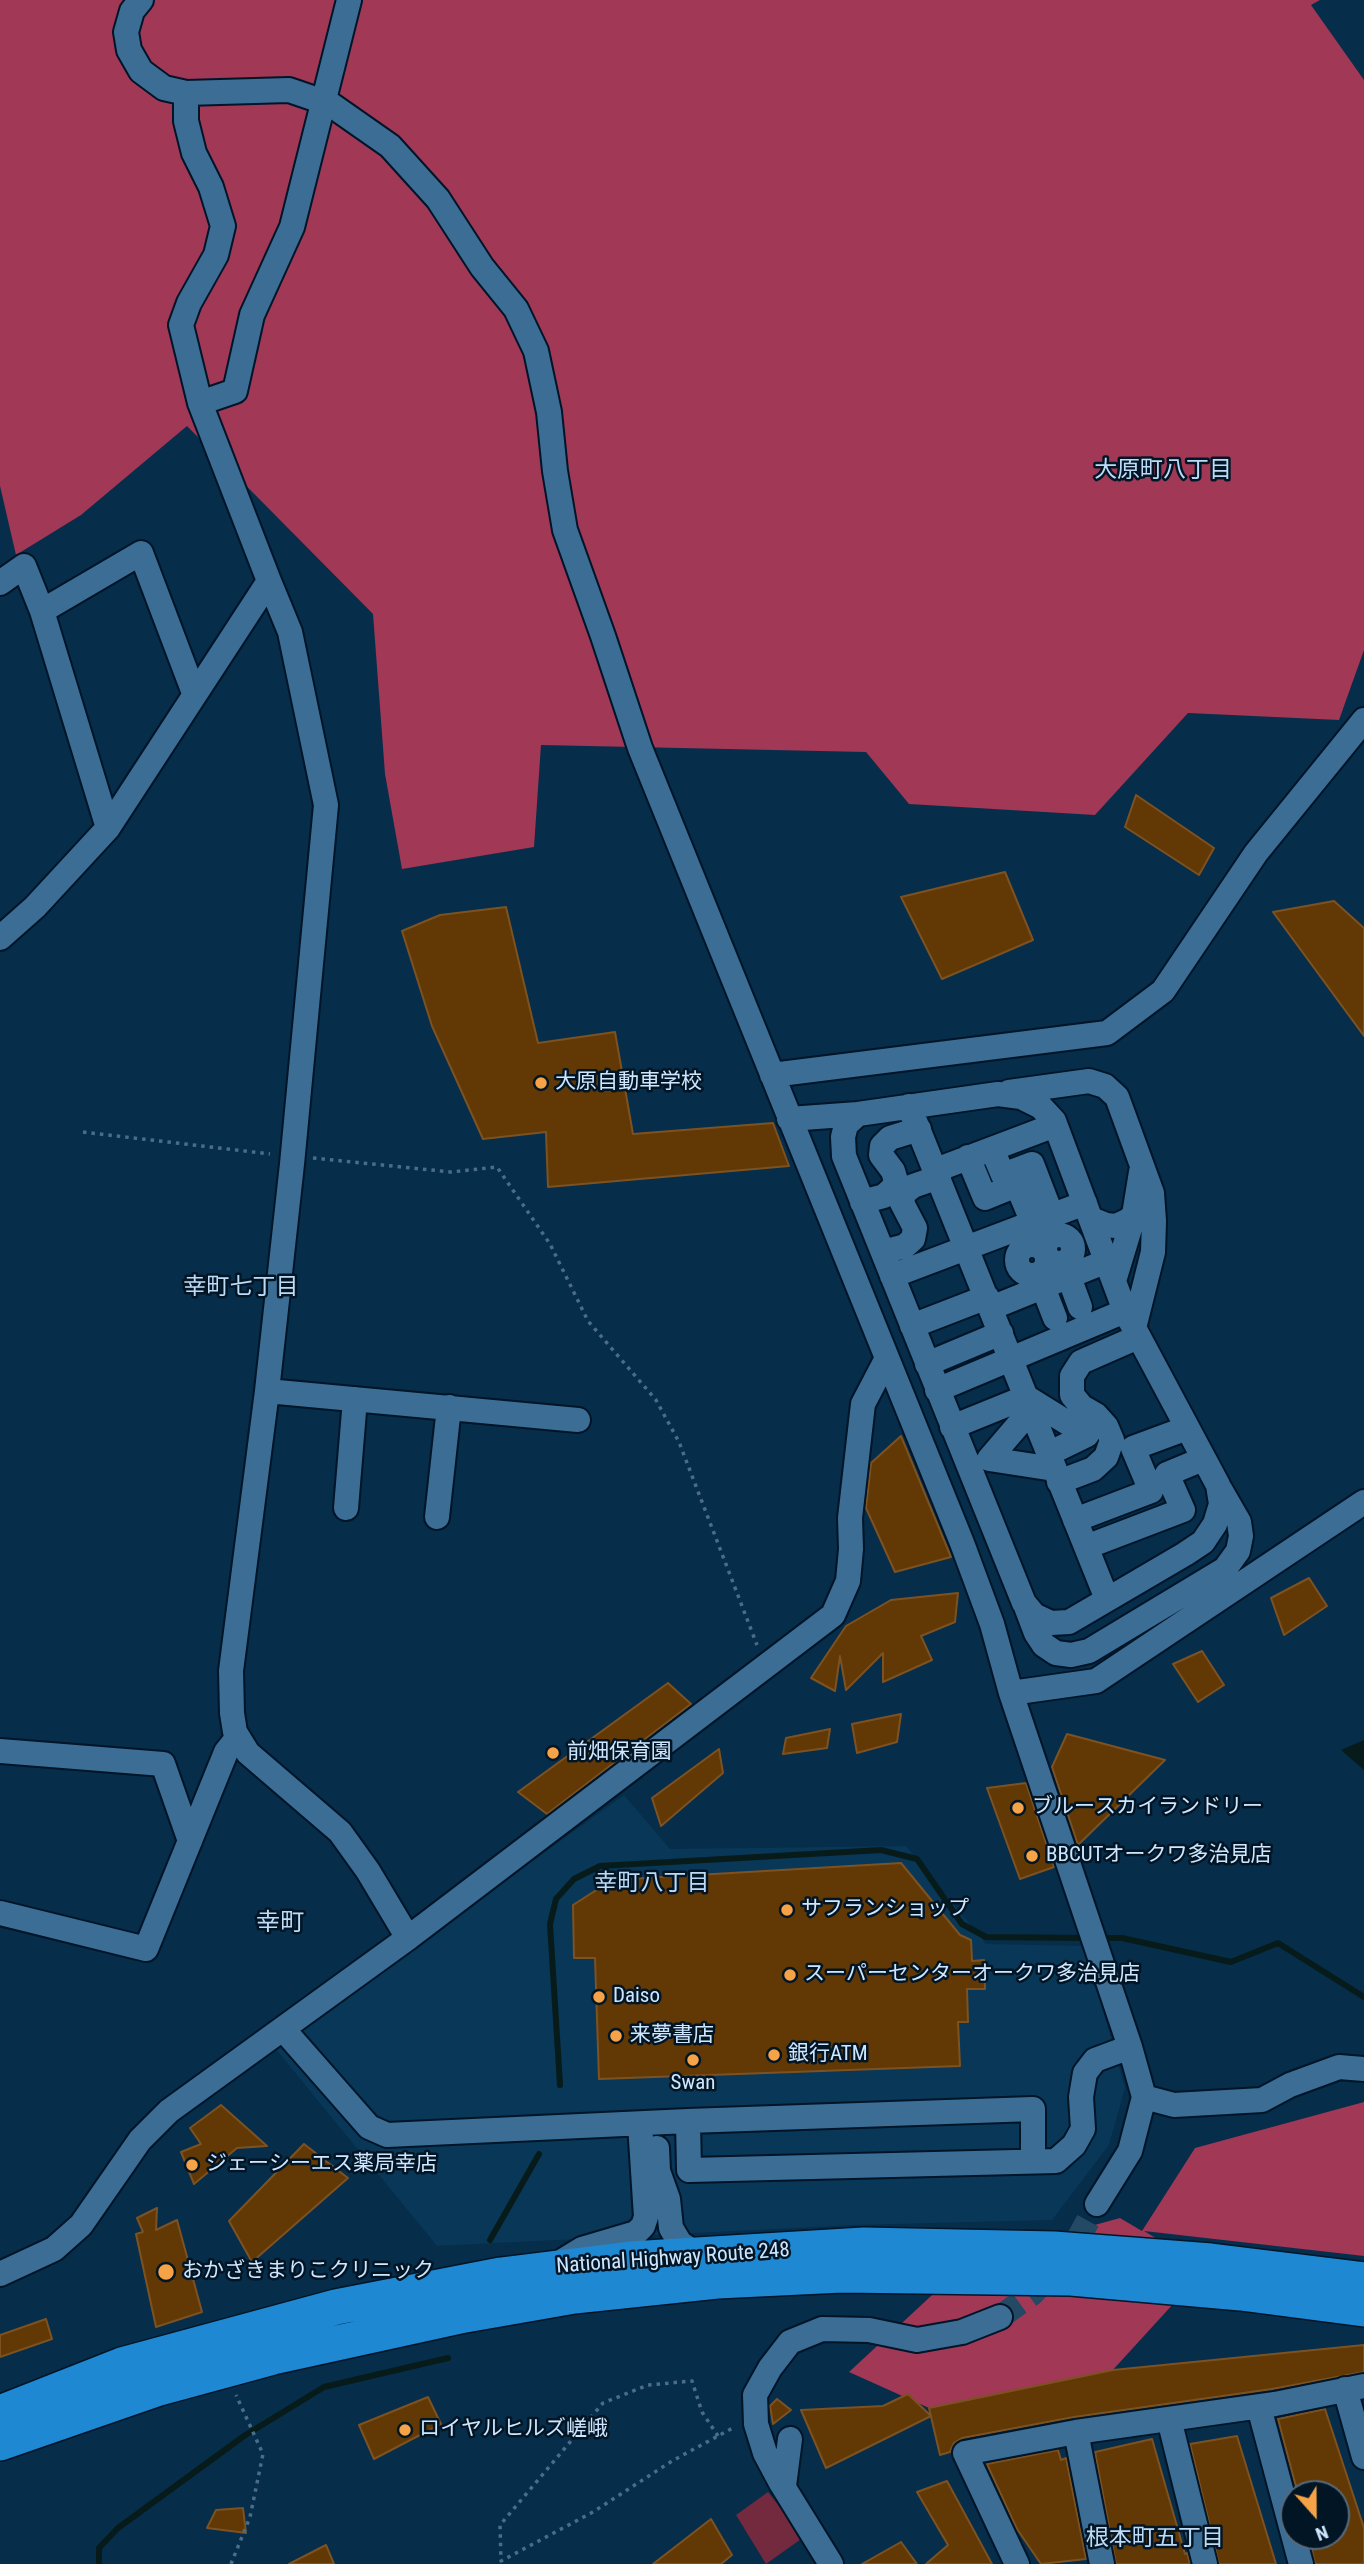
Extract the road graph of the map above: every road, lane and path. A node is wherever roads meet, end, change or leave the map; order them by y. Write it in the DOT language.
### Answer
graph roads {
  1 [pos="141,0"];
  2 [pos="349,0"];
  3 [pos="186,93"];
  4 [pos="322,100"];
  5 [pos="200,403"];
  6 [pos="268,580"];
  7 [pos="0,583"];
  8 [pos="42,611"];
  9 [pos="194,693"];
  10 [pos="1364,720"];
  11 [pos="108,828"];
  12 [pos="0,938"];
  13 [pos="772,1075"];
  14 [pos="998,1094"];
  15 [pos="909,1106"];
  16 [pos="858,1114"];
  17 [pos="789,1119"];
  18 [pos="1055,1125"];
  19 [pos="919,1129"];
  20 [pos="83,1132"];
  21 [pos="992,1149"];
  22 [pos="292,1156"];
  23 [pos="968,1157"];
  24 [pos="1142,1166"];
  25 [pos="937,1173"];
  26 [pos="862,1202"];
  27 [pos="1134,1214"];
  28 [pos="1043,1219"];
  29 [pos="1091,1219"];
  30 [pos="967,1248"];
  31 [pos="883,1252"];
  32 [pos="1110,1271"];
  33 [pos="892,1276"];
  34 [pos="1069,1277"];
  35 [pos="1043,1287"];
  36 [pos="986,1295"];
  37 [pos="1080,1307"];
  38 [pos="1055,1318"];
  39 [pos="950,1324"];
  40 [pos="1132,1325"];
  41 [pos="912,1326"];
  42 [pos="1001,1333"];
  43 [pos="887,1357"];
  44 [pos="1011,1359"];
  45 [pos="927,1364"];
  46 [pos="937,1390"];
  47 [pos="267,1391"];
  48 [pos="355,1399"];
  49 [pos="1028,1403"];
  50 [pos="449,1408"];
  51 [pos="578,1420"];
  52 [pos="952,1427"];
  53 [pos="1187,1428"];
  54 [pos="1203,1459"];
  55 [pos="1054,1469"];
  56 [pos="1217,1485"];
  57 [pos="1364,1502"];
  58 [pos="345,1508"];
  59 [pos="437,1517"];
  60 [pos="1075,1520"];
  61 [pos="1086,1547"];
  62 [pos="1107,1600"];
  63 [pos="1024,1603"];
  64 [pos="765,1667"];
  65 [pos="1011,1693"];
  66 [pos="238,1737"];
  67 [pos="0,1751"];
  68 [pos="190,1841"];
  69 [pos="0,1913"];
  70 [pos="408,1938"];
  71 [pos="283,2029"];
  72 [pos="1130,2047"];
  73 [pos="1364,2069"];
  74 [pos="1144,2097"];
  75 [pos="688,2121"];
  76 [pos="648,2123"];
  77 [pos="1033,2160"];
  78 [pos="1097,2204"];
  79 [pos="698,2256"];
  80 [pos="551,2268"];
  81 [pos="0,2274"];
  82 [pos="1364,2280"];
  83 [pos="1364,2309"];
  84 [pos="1000,2317"];
  85 [pos="226,2370"];
  86 [pos="1355,2388"];
  87 [pos="1259,2407"];
  88 [pos="0,2413"];
  89 [pos="755,2416"];
  90 [pos="1169,2418"];
  91 [pos="1076,2432"];
  92 [pos="718,2436"];
  93 [pos="790,2440"];
  94 [pos="0,2443"];
  95 [pos="1364,2457"];
  96 [pos="784,2486"];
  97 [pos="231,2564"];
  98 [pos="831,2564"];
  99 [pos="1017,2564"];
  100 [pos="1102,2564"];
  101 [pos="1205,2564"];
  102 [pos="1301,2564"];
  1 -- 3 [label="street"];
  2 -- 4 [label="street"];
  3 -- 4 [label="street"];
  3 -- 5 [label="street"];
  4 -- 5 [label="street"];
  4 -- 13 [label="street"];
  5 -- 6 [label="street"];
  6 -- 9 [label="street"];
  6 -- 22 [label="street"];
  7 -- 8 [label="street"];
  8 -- 9 [label="street"];
  8 -- 11 [label="street"];
  9 -- 11 [label="street"];
  10 -- 13 [label="street"];
  11 -- 12 [label="street"];
  13 -- 17 [label="street"];
  14 -- 15 [label="street"];
  14 -- 18 [label="street"];
  14 -- 24 [label="street"];
  15 -- 16 [label="street"];
  15 -- 19 [label="street"];
  16 -- 17 [label="street"];
  16 -- 26 [label="street"];
  17 -- 43 [label="street"];
  18 -- 21 [label="street"];
  18 -- 29 [label="street"];
  19 -- 25 [label="street"];
  19 -- 26 [label="street"];
  20 -- 22 [label="path"];
  21 -- 23 [label="street"];
  21 -- 28 [label="street"];
  22 -- 47 [label="street"];
  22 -- 64 [label="path"];
  23 -- 25 [label="street"];
  23 -- 28 [label="street"];
  24 -- 27 [label="street"];
  24 -- 40 [label="street"];
  25 -- 30 [label="street"];
  25 -- 31 [label="street"];
  26 -- 31 [label="street"];
  27 -- 29 [label="street"];
  27 -- 32 [label="street"];
  28 -- 29 [label="street"];
  28 -- 30 [label="street"];
  29 -- 32 [label="street"];
  29 -- 36 [label="street"];
  30 -- 33 [label="street"];
  30 -- 36 [label="street"];
  31 -- 33 [label="street"];
  32 -- 34 [label="street"];
  32 -- 40 [label="street"];
  33 -- 41 [label="street"];
  34 -- 35 [label="street"];
  34 -- 37 [label="street"];
  35 -- 36 [label="street"];
  35 -- 38 [label="street"];
  36 -- 39 [label="street"];
  36 -- 42 [label="street"];
  39 -- 41 [label="street"];
  39 -- 42 [label="street"];
  39 -- 45 [label="street"];
  40 -- 44 [label="street"];
  40 -- 53 [label="street"];
  40 -- 55 [label="street"];
  41 -- 45 [label="street"];
  42 -- 44 [label="street"];
  43 -- 64 [label="street"];
  43 -- 65 [label="street"];
  44 -- 46 [label="street"];
  44 -- 49 [label="street"];
  45 -- 46 [label="street"];
  46 -- 52 [label="street"];
  47 -- 48 [label="street"];
  47 -- 66 [label="street"];
  48 -- 50 [label="street"];
  48 -- 58 [label="street"];
  49 -- 52 [label="street"];
  49 -- 55 [label="street"];
  49 -- 55 [label="street"];
  49 -- 55 [label="street"];
  50 -- 51 [label="street"];
  50 -- 59 [label="street"];
  52 -- 63 [label="street"];
  53 -- 54 [label="street"];
  53 -- 60 [label="street"];
  54 -- 56 [label="street"];
  54 -- 61 [label="street"];
  55 -- 60 [label="street"];
  56 -- 62 [label="street"];
  56 -- 63 [label="street"];
  57 -- 65 [label="street"];
  60 -- 61 [label="street"];
  61 -- 62 [label="street"];
  62 -- 63 [label="street"];
  64 -- 70 [label="street"];
  65 -- 72 [label="street"];
  66 -- 68 [label="street"];
  66 -- 70 [label="street"];
  67 -- 68 [label="street"];
  68 -- 69 [label="street"];
  70 -- 71 [label="street"];
  71 -- 76 [label="street"];
  71 -- 81 [label="street"];
  72 -- 74 [label="street"];
  72 -- 77 [label="street"];
  73 -- 74 [label="street"];
  74 -- 78 [label="street"];
  75 -- 76 [label="street"];
  75 -- 77 [label="street"];
  75 -- 77 [label="street"];
  76 -- 79 [label="street"];
  76 -- 80 [label="street"];
  79 -- 80 [label="highway, National Highway Route 248"];
  79 -- 82 [label="highway, National Highway Route 248"];
  80 -- 88 [label="highway, National Highway Route 248"];
  83 -- 85 [label="highway, National Highway Route 248"];
  84 -- 89 [label="street"];
  85 -- 94 [label="highway, National Highway Route 248"];
  85 -- 97 [label="path"];
  86 -- 87 [label="street"];
  86 -- 95 [label="street"];
  87 -- 90 [label="street"];
  87 -- 102 [label="street"];
  89 -- 92 [label="path"];
  89 -- 96 [label="street"];
  90 -- 91 [label="street"];
  90 -- 101 [label="street"];
  91 -- 99 [label="street"];
  91 -- 100 [label="street"];
  92 -- 92 [label="path"];
  93 -- 96 [label="street"];
  96 -- 98 [label="street"];
}
